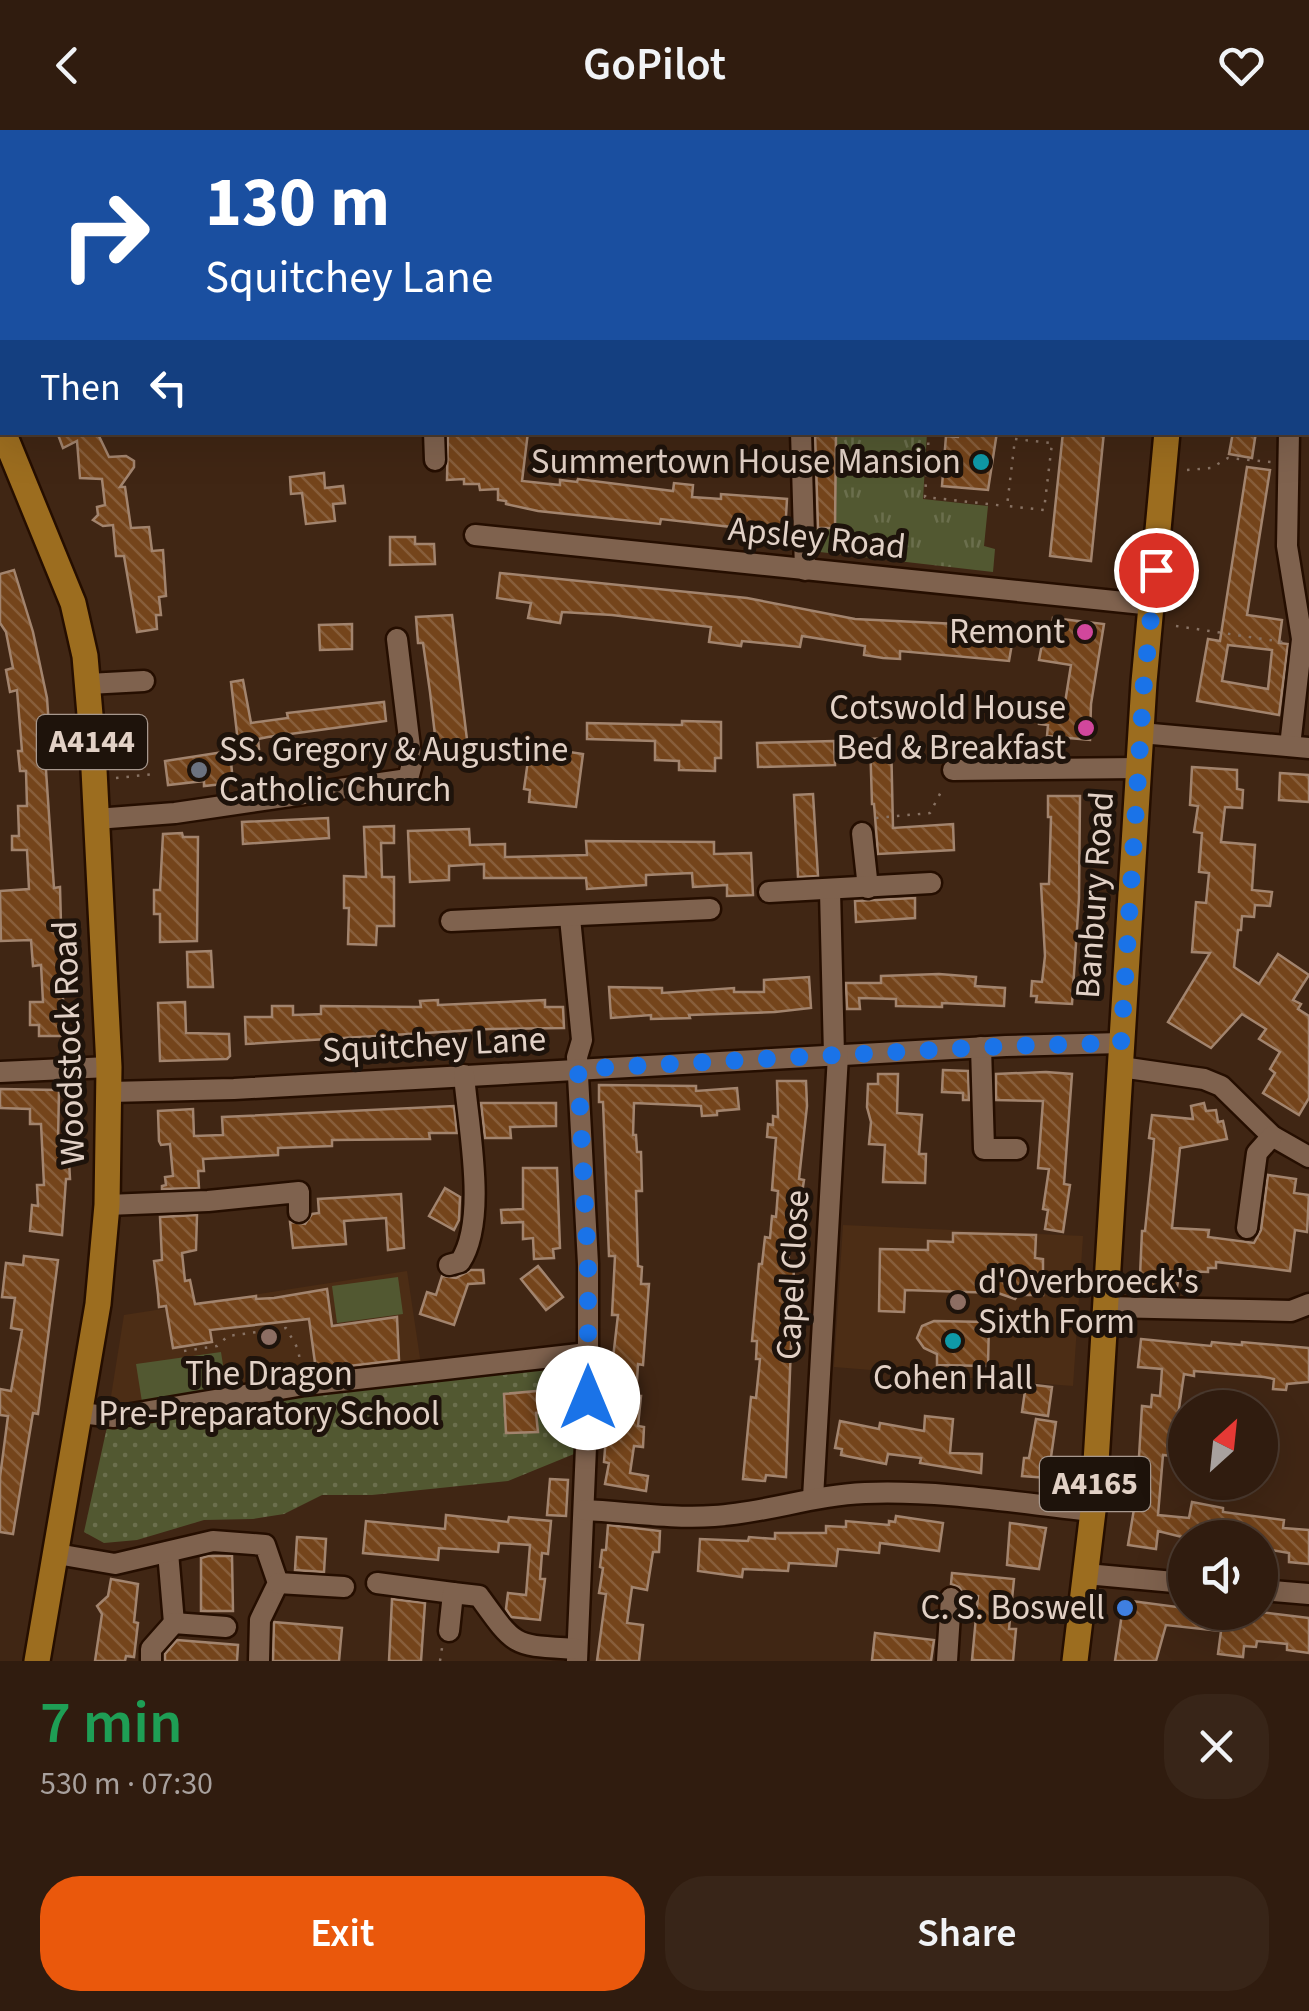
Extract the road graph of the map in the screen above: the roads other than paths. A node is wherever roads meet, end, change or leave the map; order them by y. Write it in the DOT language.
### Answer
graph roads {
  1 [pos="4,435"];
  2 [pos="434,435"];
  3 [pos="802,435"];
  4 [pos="1167,435"];
  5 [pos="1289,435"];
  6 [pos="435,460"];
  7 [pos="475,534"];
  8 [pos="805,570"];
  9 [pos="1152,605"];
  10 [pos="393,646"];
  11 [pos="144,681"];
  12 [pos="88,684"];
  13 [pos="1141,733"];
  14 [pos="1299,747"];
  15 [pos="1139,768"];
  16 [pos="953,770"];
  17 [pos="96,819"];
  18 [pos="862,833"];
  19 [pos="931,883"];
  20 [pos="868,888"];
  21 [pos="830,891"];
  22 [pos="769,892"];
  23 [pos="710,909"];
  24 [pos="570,918"];
  25 [pos="451,921"];
  26 [pos="980,1047"];
  27 [pos="836,1055"];
  28 [pos="1121,1055"];
  29 [pos="578,1069"];
  30 [pos="0,1072"];
  31 [pos="464,1075"];
  32 [pos="110,1079"];
  33 [pos="1272,1136"];
  34 [pos="1018,1148"];
  35 [pos="1309,1157"];
  36 [pos="107,1205"];
  37 [pos="299,1212"];
  38 [pos="1247,1228"];
  39 [pos="449,1265"];
  40 [pos="1309,1304"];
  41 [pos="1106,1307"];
  42 [pos="588,1353"];
  43 [pos="82,1413"];
  44 [pos="813,1498"];
  45 [pos="584,1510"];
  46 [pos="1093,1511"];
  47 [pos="168,1552"];
  48 [pos="57,1554"];
  49 [pos="1086,1574"];
  50 [pos="1168,1581"];
  51 [pos="278,1583"];
  52 [pos="377,1583"];
  53 [pos="344,1588"];
  54 [pos="1278,1591"];
  55 [pos="453,1593"];
  56 [pos="1309,1594"];
  57 [pos="952,1598"];
  58 [pos="174,1623"];
  59 [pos="226,1626"];
  60 [pos="449,1631"];
  61 [pos="577,1655"];
  62 [pos="37,1661"];
  63 [pos="151,1661"];
  64 [pos="260,1661"];
  65 [pos="946,1661"];
  66 [pos="1075,1661"];
  1 -- 12 [label="main road, Woodstock Road / A4144"];
  2 -- 6 [label="street"];
  3 -- 8 [label="street"];
  4 -- 9 [label="main road, Banbury Road / A4165"];
  5 -- 14 [label="street"];
  7 -- 8 [label="street, Apsley Road"];
  8 -- 9 [label="street, Apsley Road"];
  9 -- 13 [label="main road, Banbury Road / A4165"];
  10 -- 17 [label="street"];
  11 -- 12 [label="street"];
  12 -- 17 [label="main road, Woodstock Road / A4144"];
  13 -- 14 [label="street"];
  13 -- 15 [label="main road, Banbury Road / A4165"];
  15 -- 16 [label="street"];
  15 -- 28 [label="main road, Banbury Road / A4165"];
  17 -- 32 [label="main road, Woodstock Road / A4144"];
  18 -- 20 [label="street"];
  19 -- 20 [label="street"];
  20 -- 21 [label="street"];
  21 -- 22 [label="street"];
  21 -- 27 [label="street, Capel Close"];
  23 -- 24 [label="street"];
  24 -- 25 [label="street"];
  24 -- 29 [label="street"];
  26 -- 27 [label="street, Squitchey Lane"];
  26 -- 28 [label="street, Squitchey Lane"];
  26 -- 34 [label="street"];
  27 -- 29 [label="street, Squitchey Lane"];
  27 -- 44 [label="street, Capel Close"];
  28 -- 33 [label="street, Squitchey Lane"];
  28 -- 41 [label="main road, Banbury Road / A4165"];
  29 -- 31 [label="street, Squitchey Lane"];
  29 -- 42 [label="street"];
  30 -- 32 [label="street, Squitchey Lane"];
  31 -- 32 [label="street, Squitchey Lane"];
  31 -- 39 [label="street"];
  32 -- 36 [label="main road, Woodstock Road / A4144"];
  33 -- 35 [label="street, Squitchey Lane"];
  33 -- 38 [label="street"];
  36 -- 37 [label="street"];
  36 -- 43 [label="main road, Woodstock Road / A4144"];
  40 -- 41 [label="street"];
  41 -- 46 [label="main road, Banbury Road / A4165"];
  42 -- 43 [label="street"];
  42 -- 45 [label="street"];
  43 -- 48 [label="main road, Woodstock Road / A4144"];
  44 -- 45 [label="street"];
  44 -- 46 [label="street"];
  45 -- 61 [label="street"];
  46 -- 49 [label="main road, Banbury Road / A4165"];
  47 -- 48 [label="street"];
  47 -- 51 [label="street"];
  47 -- 58 [label="street"];
  48 -- 62 [label="main road, Woodstock Road / A4144"];
  49 -- 50 [label="street"];
  49 -- 66 [label="main road, Banbury Road / A4165"];
  51 -- 53 [label="street"];
  51 -- 64 [label="street"];
  52 -- 55 [label="street"];
  54 -- 56 [label="street"];
  55 -- 60 [label="street"];
  55 -- 61 [label="street"];
  57 -- 65 [label="street"];
  58 -- 59 [label="street"];
  58 -- 63 [label="street"];
}
